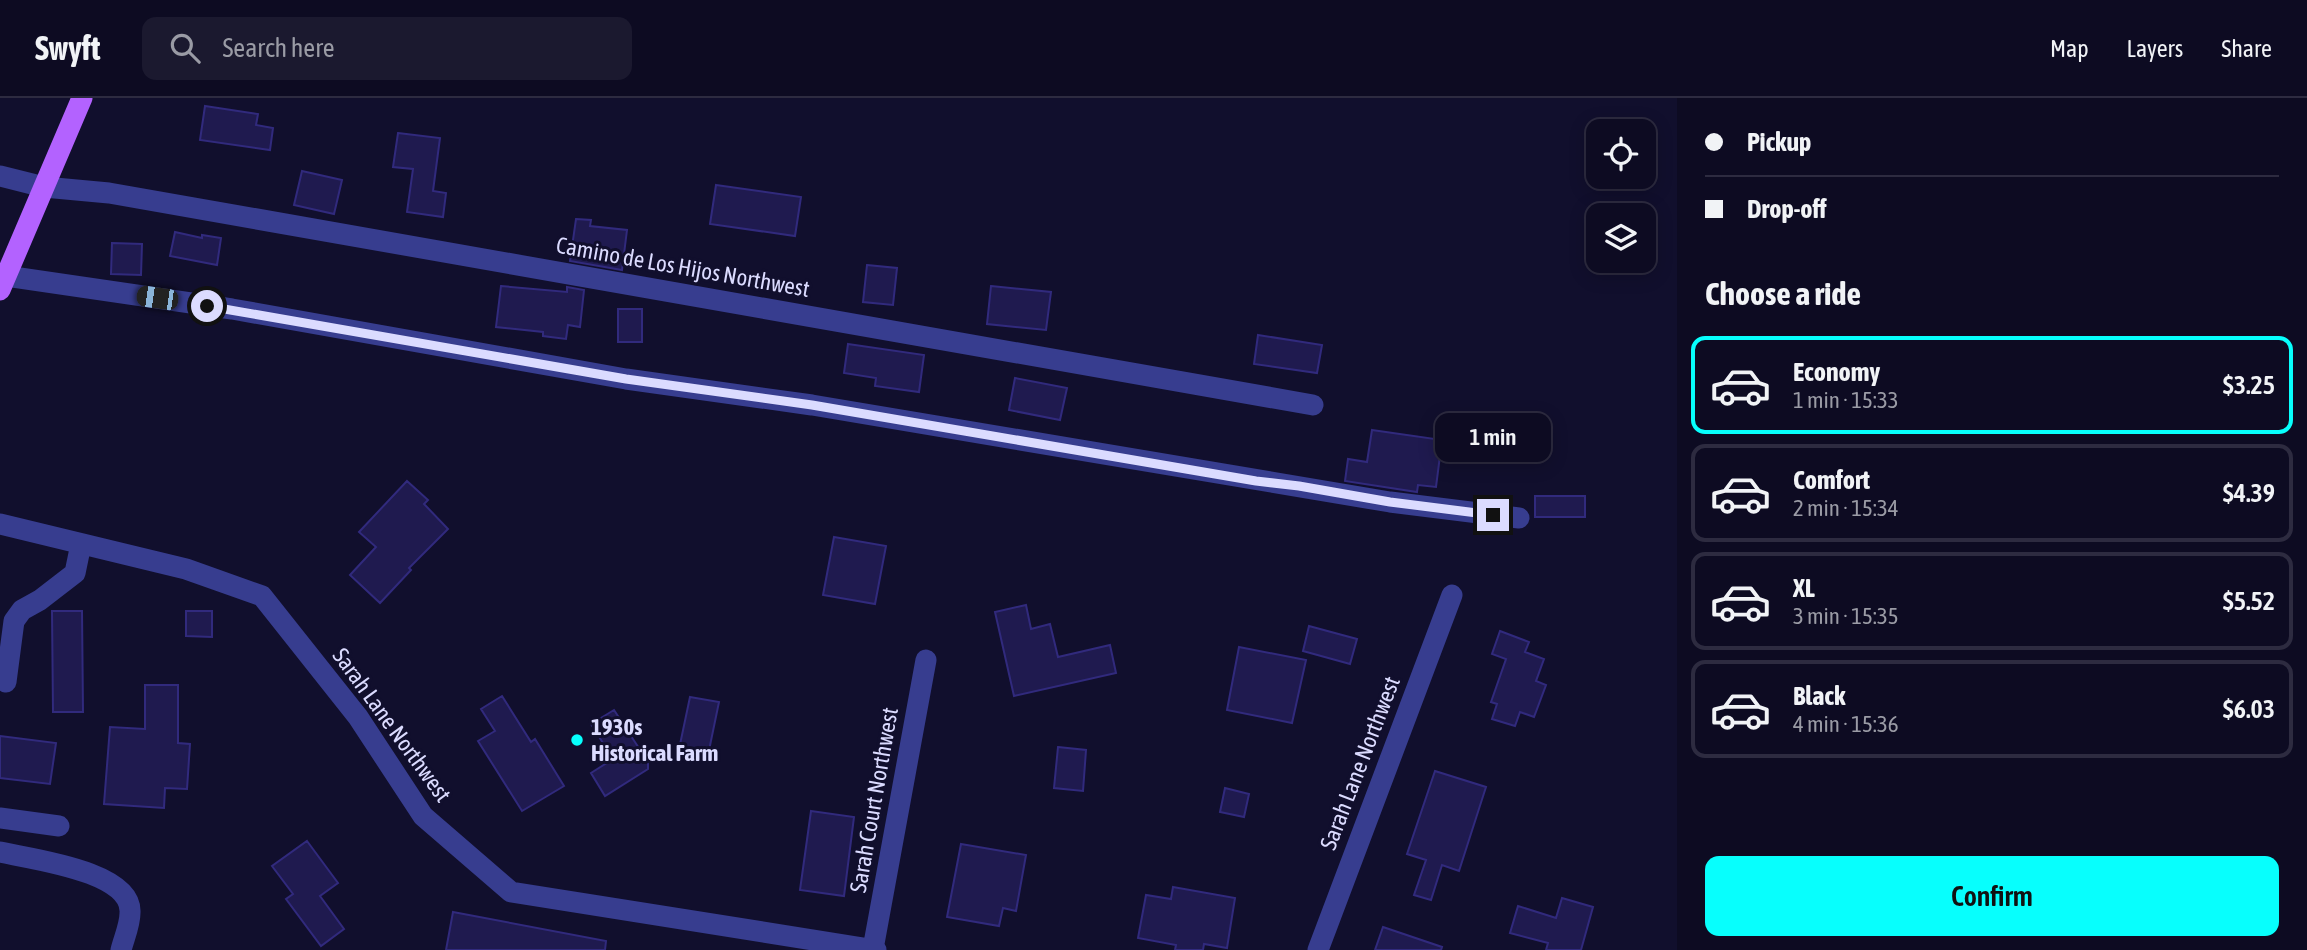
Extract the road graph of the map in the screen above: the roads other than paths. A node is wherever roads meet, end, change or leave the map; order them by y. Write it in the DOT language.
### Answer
graph roads {
  1 [pos="82,98"];
  2 [pos="0,176"];
  3 [pos="44,187"];
  4 [pos="3,283"];
  5 [pos="1313,405"];
  6 [pos="1519,518"];
  7 [pos="0,524"];
  8 [pos="81,544"];
  9 [pos="1452,595"];
  10 [pos="926,660"];
  11 [pos="6,682"];
  12 [pos="0,818"];
  13 [pos="59,826"];
  14 [pos="0,852"];
  15 [pos="121,950"];
  16 [pos="874,950"];
  17 [pos="1318,950"];
  1 -- 3 [label="main road"];
  2 -- 3 [label="street, Camino de Los Hijos Northwest"];
  3 -- 4 [label="main road"];
  3 -- 5 [label="street, Camino de Los Hijos Northwest"];
  4 -- 6 [label="street"];
  7 -- 8 [label="street, Sarah Lane Northwest"];
  8 -- 11 [label="street"];
  8 -- 16 [label="street, Sarah Lane Northwest"];
  9 -- 17 [label="street, Sarah Lane Northwest"];
  10 -- 16 [label="street, Sarah Court Northwest"];
  12 -- 13 [label="street"];
  14 -- 15 [label="street"];
}
